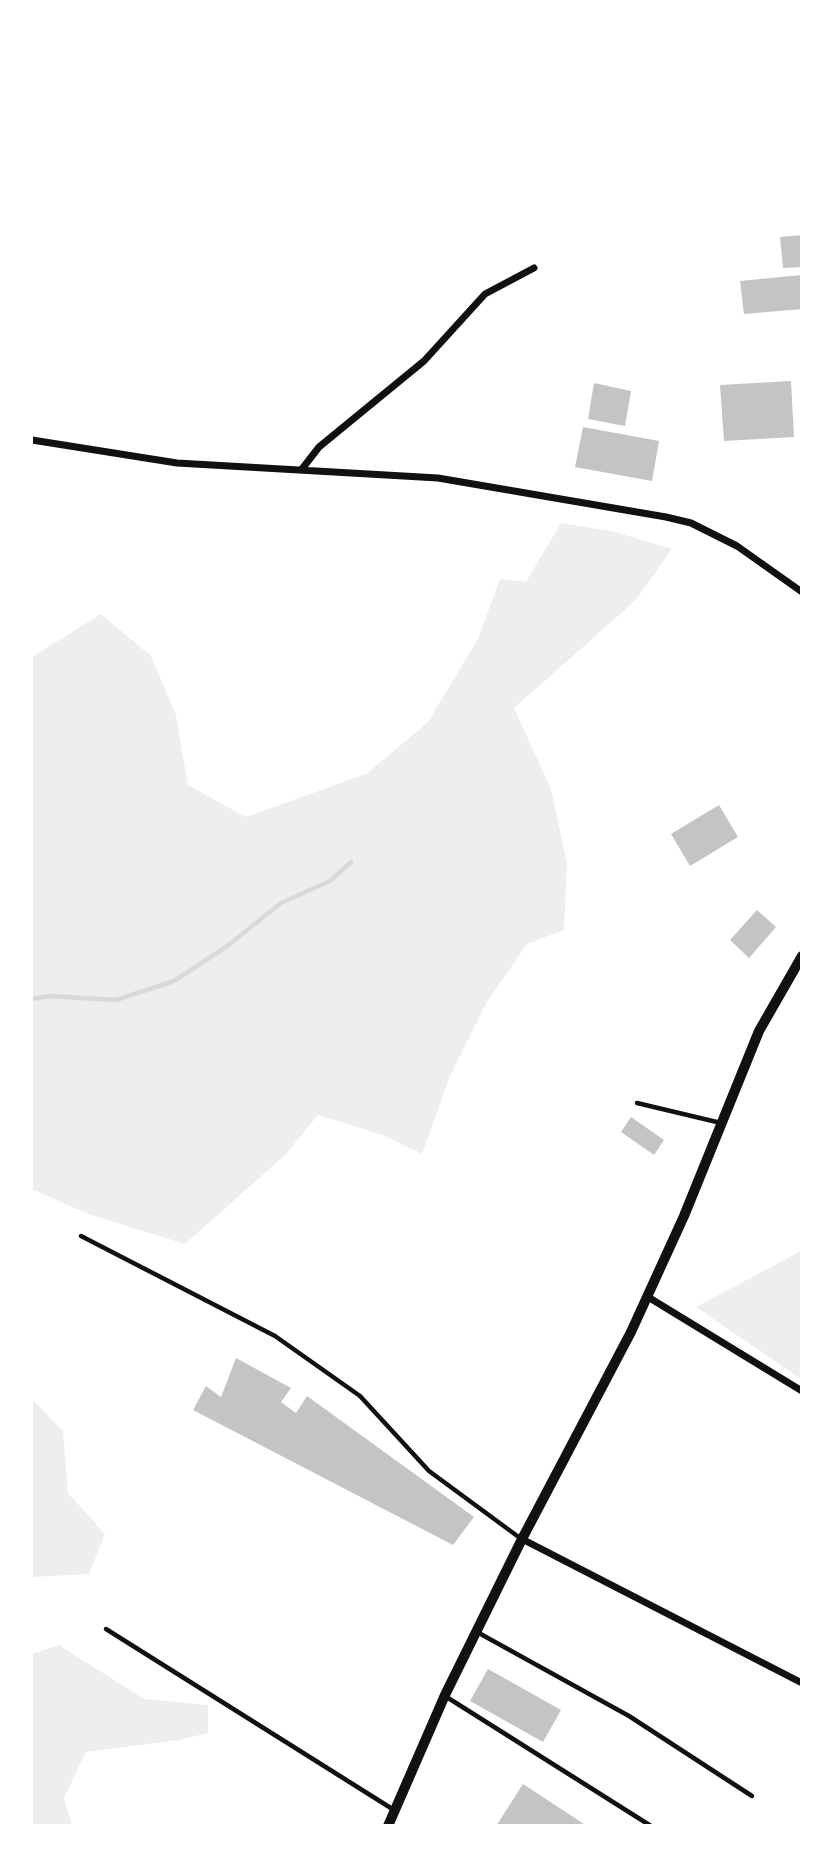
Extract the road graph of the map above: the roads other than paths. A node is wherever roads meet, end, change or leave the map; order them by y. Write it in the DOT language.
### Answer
graph roads {
  1 [pos="534,268"];
  2 [pos="32,440"];
  3 [pos="302,469"];
  4 [pos="802,592"];
  5 [pos="802,956"];
  6 [pos="637,1103"];
  7 [pos="721,1124"];
  8 [pos="81,1236"];
  9 [pos="648,1297"];
  10 [pos="802,1391"];
  11 [pos="522,1539"];
  12 [pos="106,1629"];
  13 [pos="476,1631"];
  14 [pos="802,1683"];
  15 [pos="445,1695"];
  16 [pos="752,1796"];
  17 [pos="394,1810"];
  18 [pos="388,1825"];
  19 [pos="651,1825"];
  1 -- 3 [label="street"];
  2 -- 3 [label="street"];
  3 -- 4 [label="street"];
  5 -- 7 [label="street"];
  6 -- 7 [label="lane"];
  7 -- 9 [label="street"];
  8 -- 11 [label="lane"];
  9 -- 10 [label="street"];
  9 -- 11 [label="street"];
  11 -- 13 [label="street"];
  11 -- 14 [label="street"];
  12 -- 17 [label="lane"];
  13 -- 15 [label="street"];
  13 -- 16 [label="lane"];
  15 -- 17 [label="street"];
  15 -- 19 [label="lane"];
  17 -- 18 [label="street"];
}
